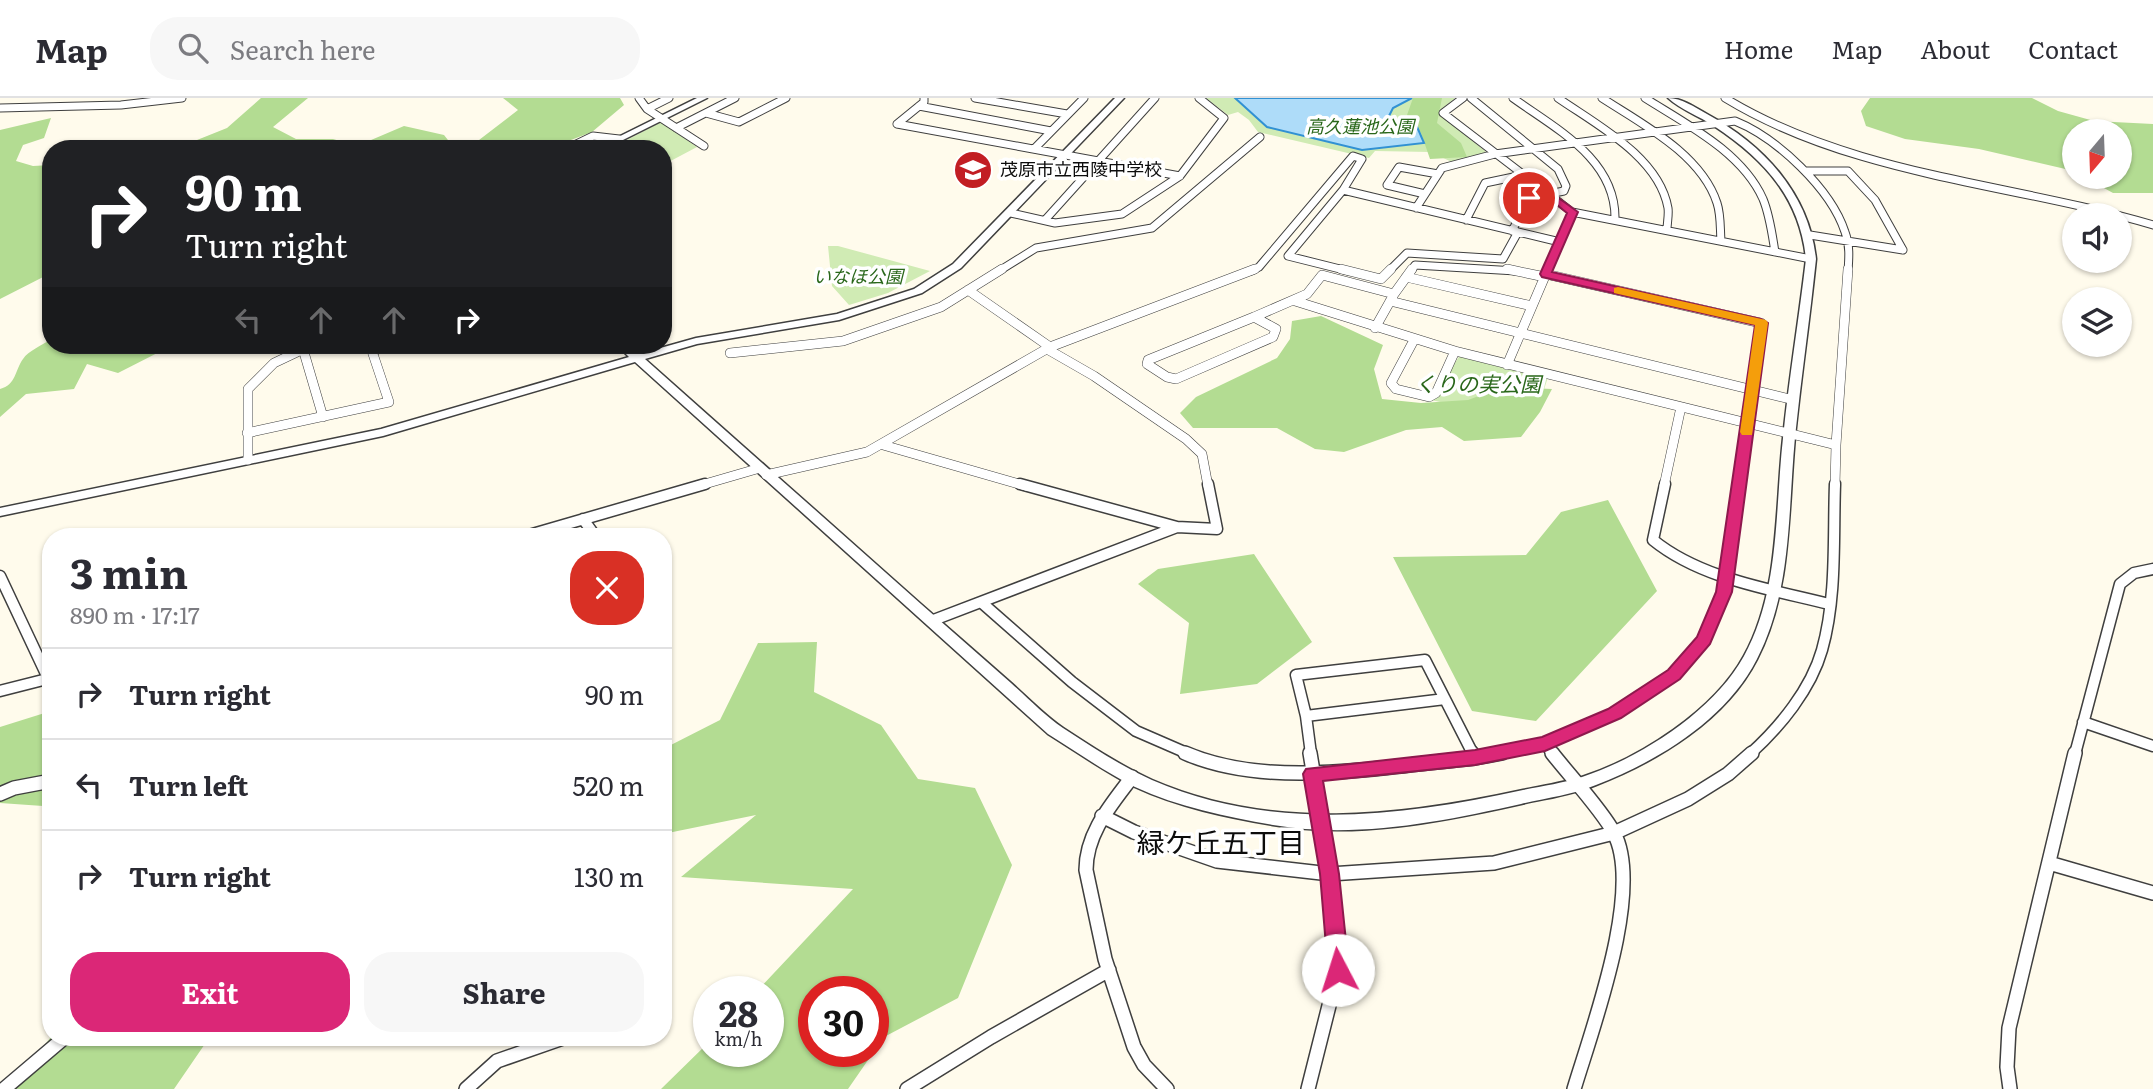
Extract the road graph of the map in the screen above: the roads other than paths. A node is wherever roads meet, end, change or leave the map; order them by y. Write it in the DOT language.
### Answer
graph roads {
  1 [pos="182,98"];
  2 [pos="639,98"];
  3 [pos="668,98"];
  4 [pos="703,98"];
  5 [pos="735,98"];
  6 [pos="786,98"];
  7 [pos="924,98"];
  8 [pos="975,98"];
  9 [pos="1083,98"];
  10 [pos="1120,98"];
  11 [pos="1155,98"];
  12 [pos="1199,98"];
  13 [pos="1463,98"];
  14 [pos="1471,98"];
  15 [pos="1513,98"];
  16 [pos="1558,98"];
  17 [pos="1602,98"];
  18 [pos="1645,98"];
  19 [pos="1672,98"];
  20 [pos="1725,98"];
  21 [pos="919,106"];
  22 [pos="0,108"];
  23 [pos="647,109"];
  24 [pos="706,113"];
  25 [pos="1067,114"];
  26 [pos="662,118"];
  27 [pos="1717,124"];
  28 [pos="676,128"];
  29 [pos="1690,128"];
  30 [pos="1051,131"];
  31 [pos="1653,133"];
  32 [pos="1260,137"];
  33 [pos="1614,138"];
  34 [pos="619,139"];
  35 [pos="583,140"];
  36 [pos="1574,144"];
  37 [pos="704,146"];
  38 [pos="1034,149"];
  39 [pos="1534,149"];
  40 [pos="1495,154"];
  41 [pos="1066,155"];
  42 [pos="1098,161"];
  43 [pos="1805,171"];
  44 [pos="1438,174"];
  45 [pos="1522,175"];
  46 [pos="1180,176"];
  47 [pos="1343,190"];
  48 [pos="1424,194"];
  49 [pos="1549,194"];
  50 [pos="1416,208"];
  51 [pos="1572,212"];
  52 [pos="1011,213"];
  53 [pos="1615,219"];
  54 [pos="1045,220"];
  55 [pos="1466,220"];
  56 [pos="2153,225"];
  57 [pos="1667,230"];
  58 [pos="1515,231"];
  59 [pos="1810,236"];
  60 [pos="1721,241"];
  61 [pos="1846,241"];
  62 [pos="1560,242"];
  63 [pos="1775,252"];
  64 [pos="1811,259"];
  65 [pos="1545,276"];
  66 [pos="1406,277"];
  67 [pos="968,290"];
  68 [pos="1392,298"];
  69 [pos="1295,300"];
  70 [pos="1532,306"];
  71 [pos="1254,317"];
  72 [pos="1375,328"];
  73 [pos="1521,333"];
  74 [pos="1414,340"];
  75 [pos="672,348"];
  76 [pos="1049,348"];
  77 [pos="1455,351"];
  78 [pos="730,353"];
  79 [pos="293,354"];
  80 [pos="309,354"];
  81 [pos="374,354"];
  82 [pos="631,354"];
  83 [pos="649,354"];
  84 [pos="635,358"];
  85 [pos="1507,365"];
  86 [pos="1752,390"];
  87 [pos="1794,400"];
  88 [pos="1681,407"];
  89 [pos="323,417"];
  90 [pos="1748,423"];
  91 [pos="247,433"];
  92 [pos="1789,433"];
  93 [pos="883,445"];
  94 [pos="1836,445"];
  95 [pos="248,460"];
  96 [pos="763,472"];
  97 [pos="0,512"];
  98 [pos="583,519"];
  99 [pos="1177,527"];
  100 [pos="552,528"];
  101 [pos="590,528"];
  102 [pos="2153,569"];
  103 [pos="0,576"];
  104 [pos="1726,577"];
  105 [pos="1773,590"];
  106 [pos="981,602"];
  107 [pos="1829,604"];
  108 [pos="931,621"];
  109 [pos="42,663"];
  110 [pos="42,680"];
  111 [pos="0,691"];
  112 [pos="1445,699"];
  113 [pos="1306,716"];
  114 [pos="2083,722"];
  115 [pos="1545,744"];
  116 [pos="2153,746"];
  117 [pos="1475,758"];
  118 [pos="1313,774"];
  119 [pos="1132,777"];
  120 [pos="42,783"];
  121 [pos="1576,784"];
  122 [pos="0,794"];
  123 [pos="1102,816"];
  124 [pos="1321,823"];
  125 [pos="1614,833"];
  126 [pos="2049,863"];
  127 [pos="1330,874"];
  128 [pos="2153,893"];
  129 [pos="1109,970"];
  130 [pos="55,1046"];
  131 [pos="540,1046"];
  132 [pos="4,1089"];
  133 [pos="466,1089"];
  134 [pos="907,1089"];
  135 [pos="1167,1089"];
  136 [pos="1308,1089"];
  137 [pos="1574,1089"];
  138 [pos="2011,1089"];
  1 -- 22 [label="street"];
  2 -- 23 [label="street"];
  3 -- 23 [label="street"];
  4 -- 26 [label="street"];
  5 -- 24 [label="street"];
  6 -- 24 [label="street"];
  7 -- 21 [label="street"];
  8 -- 25 [label="street"];
  9 -- 25 [label="street"];
  10 -- 41 [label="street"];
  11 -- 42 [label="street"];
  12 -- 46 [label="street"];
  13 -- 40 [label="street"];
  14 -- 39 [label="street"];
  15 -- 36 [label="street"];
  16 -- 33 [label="street"];
  17 -- 31 [label="street"];
  18 -- 29 [label="street"];
  19 -- 27 [label="street"];
  20 -- 56 [label="street"];
  21 -- 30 [label="street"];
  21 -- 38 [label="street"];
  23 -- 26 [label="street"];
  24 -- 28 [label="street"];
  25 -- 30 [label="street"];
  26 -- 28 [label="street"];
  26 -- 34 [label="street"];
  27 -- 29 [label="street"];
  27 -- 43 [label="street"];
  27 -- 59 [label="street"];
  28 -- 37 [label="street"];
  29 -- 31 [label="street"];
  29 -- 63 [label="street"];
  30 -- 38 [label="street"];
  31 -- 33 [label="street"];
  31 -- 60 [label="street"];
  32 -- 67 [label="street"];
  33 -- 36 [label="street"];
  33 -- 57 [label="street"];
  34 -- 35 [label="street"];
  36 -- 39 [label="street"];
  36 -- 53 [label="street"];
  38 -- 41 [label="street"];
  39 -- 40 [label="street"];
  39 -- 49 [label="street"];
  40 -- 44 [label="street"];
  40 -- 45 [label="street"];
  41 -- 42 [label="street"];
  41 -- 52 [label="street"];
  42 -- 46 [label="street"];
  42 -- 54 [label="street"];
  43 -- 61 [label="street"];
  43 -- 61 [label="street"];
  44 -- 48 [label="street"];
  44 -- 48 [label="street"];
  45 -- 49 [label="street"];
  45 -- 55 [label="street"];
  46 -- 54 [label="street"];
  47 -- 50 [label="street"];
  47 -- 58 [label="street"];
  47 -- 76 [label="street"];
  48 -- 50 [label="street"];
  49 -- 51 [label="street"];
  49 -- 58 [label="street"];
  50 -- 55 [label="street"];
  51 -- 53 [label="street"];
  51 -- 62 [label="street"];
  52 -- 54 [label="street"];
  52 -- 75 [label="street"];
  53 -- 57 [label="street"];
  55 -- 58 [label="street"];
  57 -- 60 [label="street"];
  58 -- 62 [label="street"];
  59 -- 61 [label="street"];
  59 -- 64 [label="street"];
  60 -- 63 [label="street"];
  61 -- 94 [label="street"];
  62 -- 65 [label="street"];
  63 -- 64 [label="street"];
  64 -- 87 [label="street"];
  65 -- 66 [label="street"];
  65 -- 70 [label="street"];
  65 -- 86 [label="street"];
  66 -- 68 [label="street"];
  66 -- 70 [label="street"];
  67 -- 76 [label="street"];
  67 -- 78 [label="street"];
  68 -- 69 [label="street"];
  68 -- 72 [label="street"];
  68 -- 73 [label="street"];
  69 -- 71 [label="street"];
  69 -- 72 [label="street"];
  70 -- 73 [label="street"];
  71 -- 71 [label="street"];
  72 -- 74 [label="street"];
  73 -- 85 [label="street"];
  73 -- 86 [label="street"];
  74 -- 77 [label="street"];
  74 -- 77 [label="street"];
  76 -- 93 [label="street"];
  76 -- 99 [label="street"];
  77 -- 85 [label="street"];
  79 -- 91 [label="street"];
  80 -- 89 [label="street"];
  81 -- 89 [label="street"];
  82 -- 84 [label="street"];
  83 -- 84 [label="street"];
  84 -- 95 [label="street"];
  84 -- 96 [label="street"];
  85 -- 88 [label="street"];
  86 -- 87 [label="street"];
  86 -- 90 [label="street"];
  87 -- 92 [label="street"];
  88 -- 90 [label="street"];
  88 -- 104 [label="street"];
  89 -- 91 [label="street"];
  90 -- 92 [label="street"];
  90 -- 104 [label="street"];
  91 -- 95 [label="street"];
  92 -- 94 [label="street"];
  92 -- 105 [label="street"];
  93 -- 96 [label="street"];
  93 -- 99 [label="street"];
  94 -- 107 [label="street"];
  95 -- 97 [label="street"];
  96 -- 98 [label="street"];
  96 -- 108 [label="street"];
  98 -- 100 [label="street"];
  98 -- 101 [label="street"];
  99 -- 106 [label="street"];
  102 -- 114 [label="street"];
  103 -- 109 [label="street"];
  104 -- 105 [label="street"];
  104 -- 115 [label="street"];
  105 -- 107 [label="street"];
  105 -- 121 [label="street"];
  106 -- 108 [label="street"];
  106 -- 118 [label="street"];
  107 -- 125 [label="street"];
  108 -- 119 [label="street"];
  110 -- 111 [label="street"];
  112 -- 113 [label="street"];
  112 -- 113 [label="street"];
  112 -- 117 [label="street"];
  113 -- 118 [label="street"];
  114 -- 116 [label="street"];
  114 -- 126 [label="street"];
  115 -- 117 [label="street"];
  115 -- 121 [label="street"];
  117 -- 118 [label="street"];
  118 -- 124 [label="street"];
  119 -- 123 [label="street"];
  119 -- 124 [label="street"];
  120 -- 122 [label="street"];
  121 -- 124 [label="street"];
  121 -- 125 [label="street"];
  123 -- 127 [label="street"];
  123 -- 129 [label="street"];
  124 -- 127 [label="street"];
  125 -- 127 [label="street"];
  125 -- 137 [label="street"];
  126 -- 128 [label="street"];
  126 -- 138 [label="street"];
  127 -- 136 [label="street"];
  129 -- 134 [label="street"];
  129 -- 135 [label="street"];
  130 -- 132 [label="street"];
  131 -- 133 [label="street"];
}
